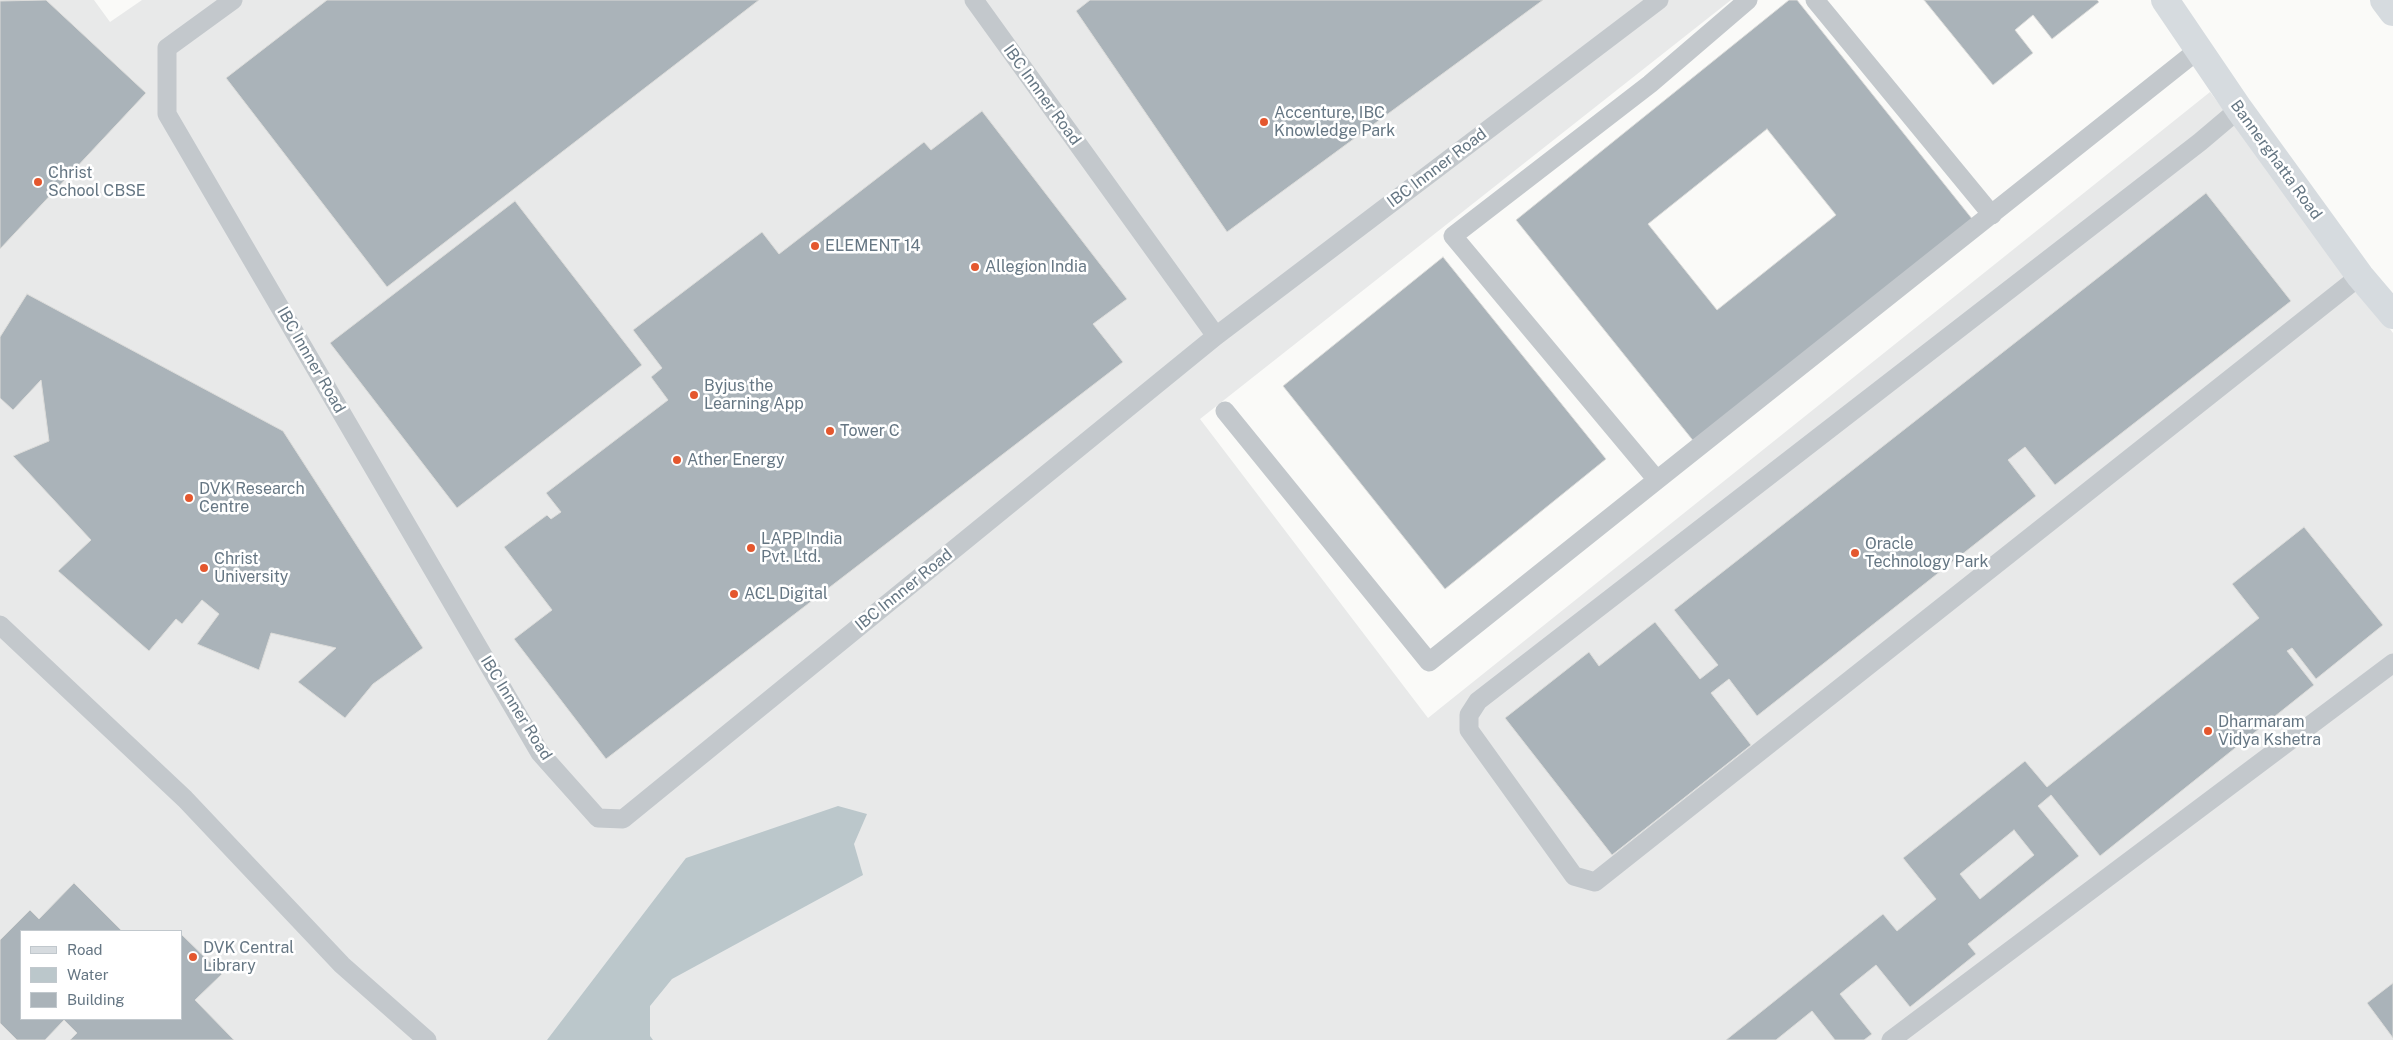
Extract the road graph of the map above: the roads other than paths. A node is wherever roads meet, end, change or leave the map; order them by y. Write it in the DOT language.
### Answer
graph roads {
  1 [pos="233,0"];
  2 [pos="974,0"];
  3 [pos="1659,0"];
  4 [pos="1748,0"];
  5 [pos="1815,0"];
  6 [pos="2165,0"];
  7 [pos="2384,0"];
  8 [pos="2393,12"];
  9 [pos="2198,50"];
  10 [pos="2239,109"];
  11 [pos="1992,215"];
  12 [pos="2360,276"];
  13 [pos="2393,315"];
  14 [pos="1216,336"];
  15 [pos="1225,411"];
  16 [pos="1657,480"];
  17 [pos="0,625"];
  18 [pos="2393,663"];
  19 [pos="427,1040"];
  20 [pos="1891,1040"];
  1 -- 14 [label="lane, IBC Innner Road"];
  2 -- 14 [label="lane, IBC Innner Road"];
  3 -- 14 [label="lane, IBC Innner Road"];
  4 -- 16 [label="lane"];
  5 -- 11 [label="lane"];
  6 -- 9 [label="main road, Bannerghatta Road"];
  7 -- 8 [label="main road"];
  9 -- 10 [label="main road, Bannerghatta Road"];
  9 -- 11 [label="lane"];
  10 -- 12 [label="main road, Bannerghatta Road"];
  10 -- 12 [label="lane"];
  11 -- 16 [label="lane"];
  12 -- 13 [label="main road, Bannerghatta Road"];
  15 -- 16 [label="lane"];
  17 -- 19 [label="lane"];
  18 -- 20 [label="lane"];
}
